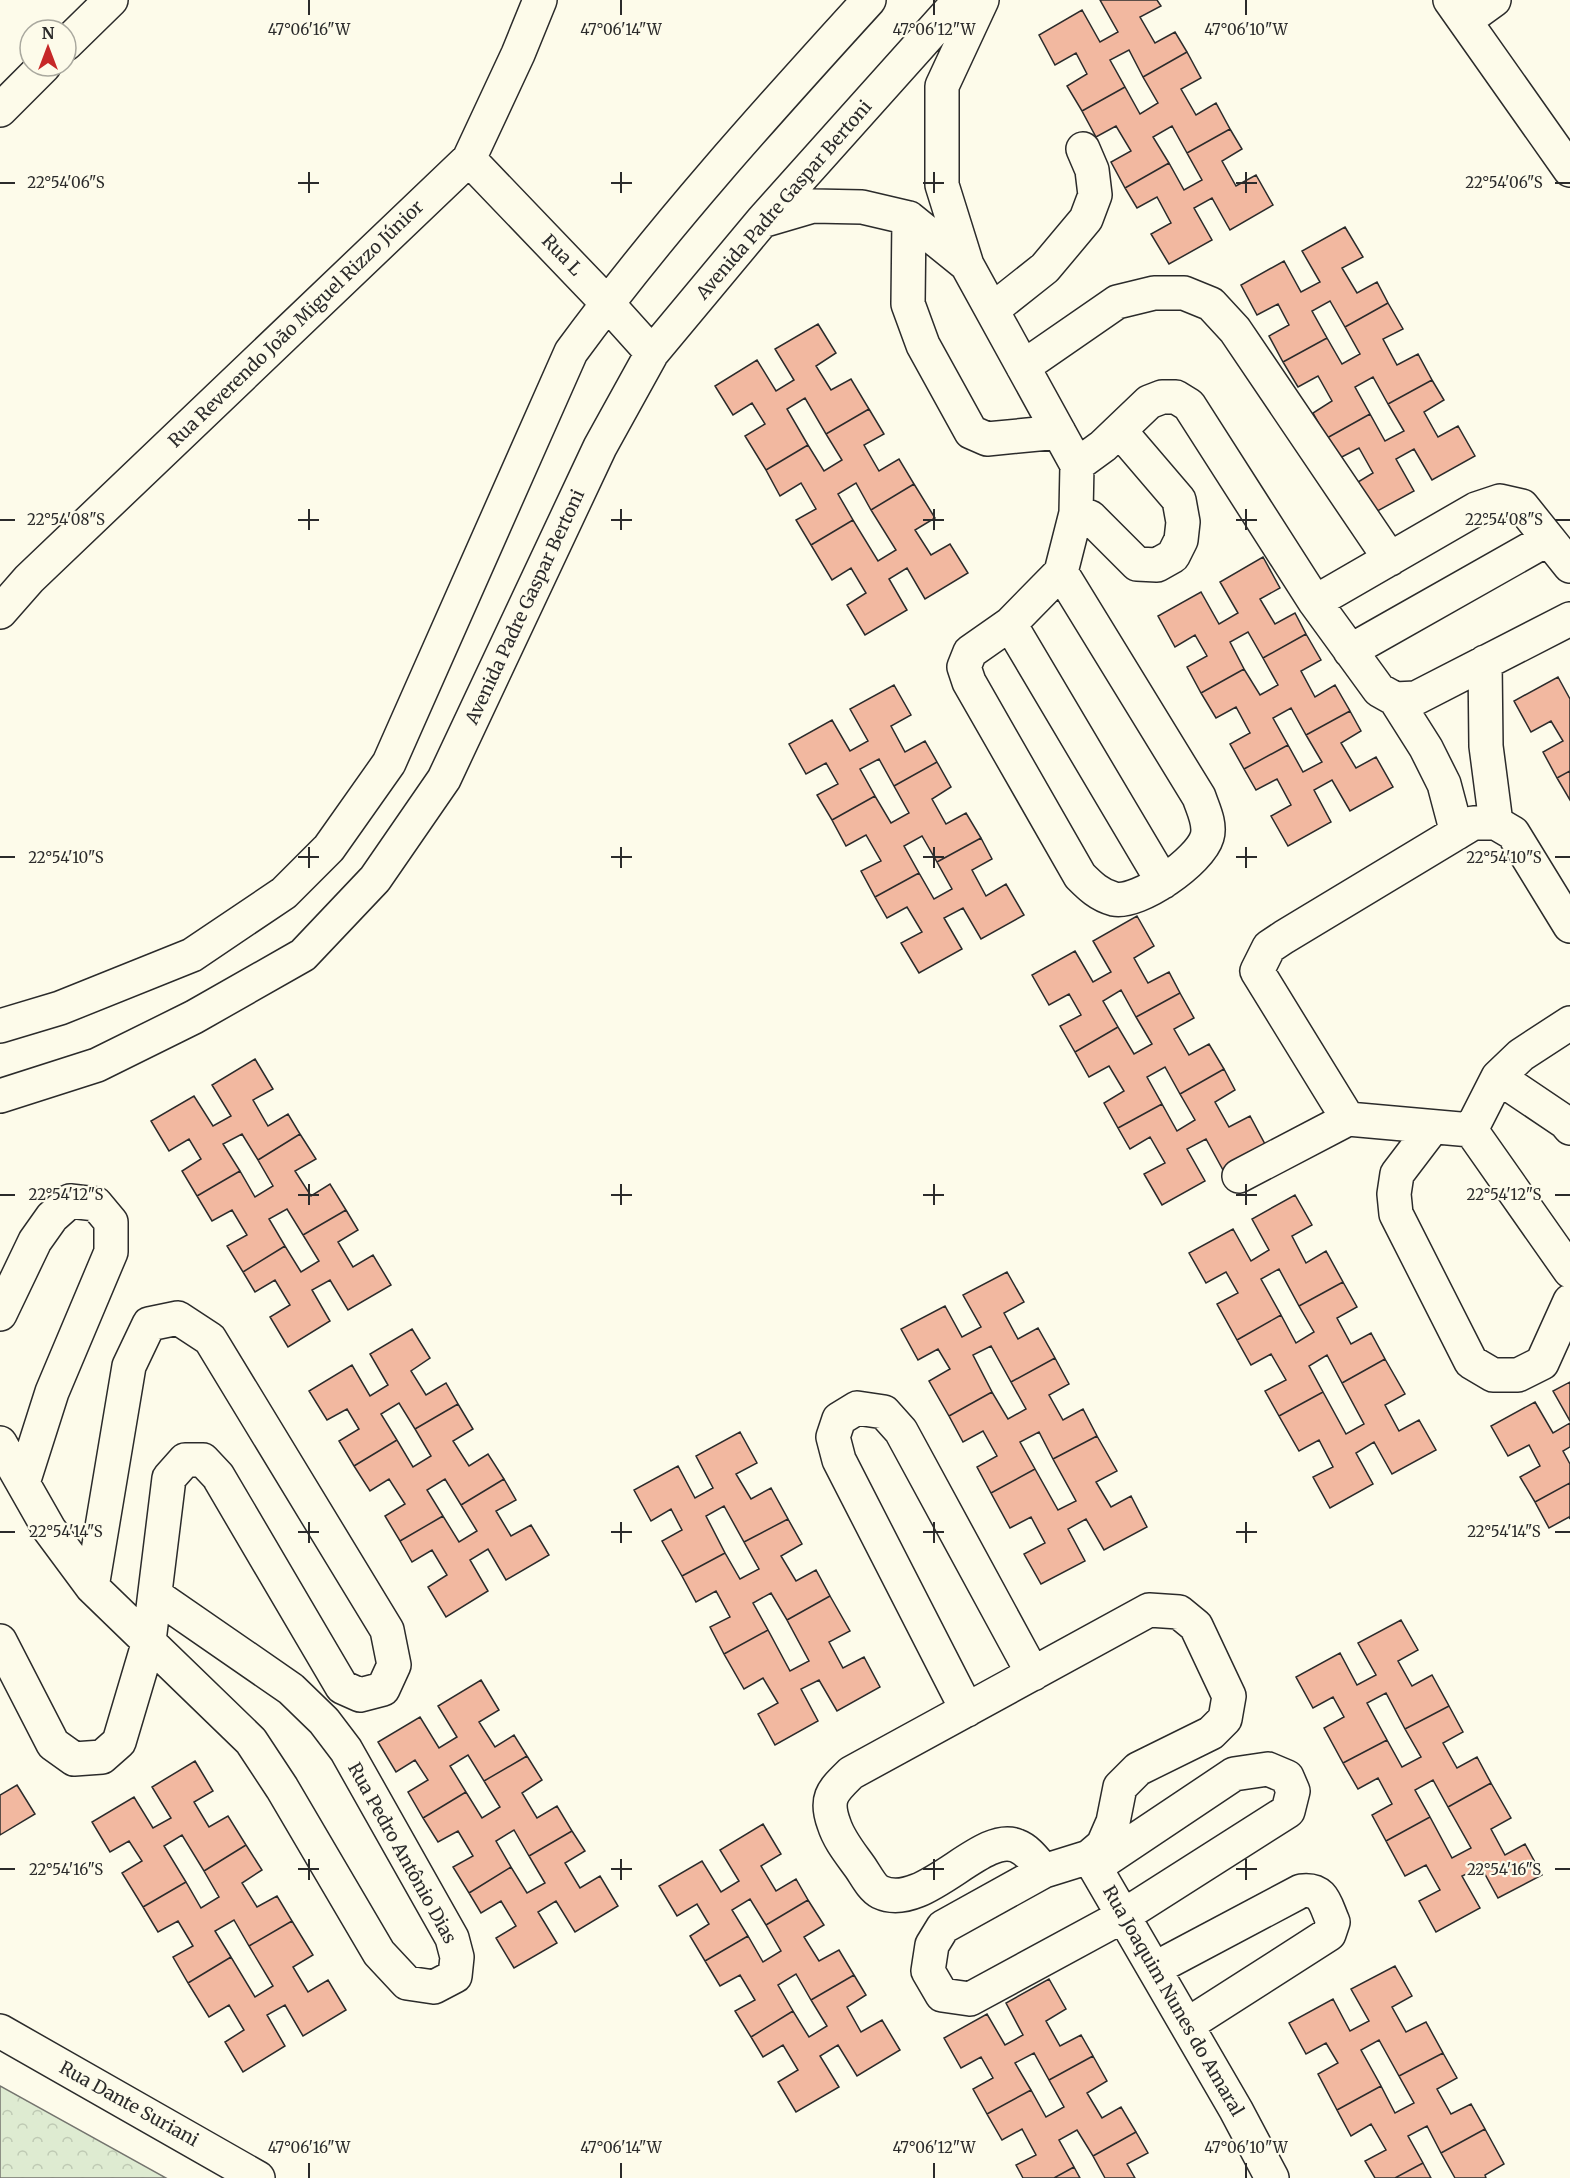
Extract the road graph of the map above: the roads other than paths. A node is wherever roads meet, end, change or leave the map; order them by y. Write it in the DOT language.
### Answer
graph roads {
  1 [pos="111,0"];
  2 [pos="540,0"];
  3 [pos="869,0"];
  4 [pos="960,0"];
  5 [pos="982,0"];
  6 [pos="1494,0"];
  7 [pos="1457,10"];
  8 [pos="78,32"];
  9 [pos="32,78"];
  10 [pos="0,110"];
  11 [pos="1083,149"];
  12 [pos="469,159"];
  13 [pos="1570,170"];
  14 [pos="909,218"];
  15 [pos="762,221"];
  16 [pos="967,265"];
  17 [pos="607,303"];
  18 [pos="992,310"];
  19 [pos="652,353"];
  20 [pos="1023,367"];
  21 [pos="1120,430"];
  22 [pos="1059,432"];
  23 [pos="1077,465"];
  24 [pos="1076,513"];
  25 [pos="1548,539"];
  26 [pos="1390,559"];
  27 [pos="1570,566"];
  28 [pos="1061,572"];
  29 [pos="1315,602"];
  30 [pos="0,612"];
  31 [pos="1570,618"];
  32 [pos="1010,624"];
  33 [pos="1350,651"];
  34 [pos="1485,662"];
  35 [pos="1395,699"];
  36 [pos="1496,823"];
  37 [pos="1457,832"];
  38 [pos="1163,882"];
  39 [pos="1570,926"];
  40 [pos="1570,1023"];
  41 [pos="0,1026"];
  42 [pos="1498,1077"];
  43 [pos="6,1101"];
  44 [pos="1348,1119"];
  45 [pos="1432,1128"];
  46 [pos="1570,1128"];
  47 [pos="1471,1130"];
  48 [pos="1239,1176"];
  49 [pos="1570,1271"];
  50 [pos="1570,1301"];
  51 [pos="0,1314"];
  52 [pos="0,1443"];
  53 [pos="22,1483"];
  54 [pos="92,1587"];
  55 [pos="155,1595"];
  56 [pos="0,1641"];
  57 [pos="149,1641"];
  58 [pos="1033,1674"];
  59 [pos="967,1710"];
  60 [pos="1092,1862"];
  61 [pos="1044,1871"];
  62 [pos="1124,1916"];
  63 [pos="1154,1969"];
  64 [pos="1187,2025"];
  65 [pos="0,2031"];
  66 [pos="258,2178"];
  67 [pos="1272,2178"];
  1 -- 8 [label="street"];
  2 -- 12 [label="street, Rua Reverendo João Miguel Rizzo Júnior"];
  3 -- 17 [label="street"];
  4 -- 15 [label="street, Avenida Padre Gaspar Bertoni"];
  5 -- 16 [label="street"];
  6 -- 7 [label="street"];
  7 -- 13 [label="street"];
  9 -- 10 [label="street"];
  11 -- 18 [label="street"];
  12 -- 17 [label="street, Rua L"];
  12 -- 30 [label="street, Rua Reverendo João Miguel Rizzo Júnior"];
  14 -- 15 [label="street"];
  14 -- 16 [label="street"];
  14 -- 22 [label="street"];
  15 -- 19 [label="street, Avenida Padre Gaspar Bertoni"];
  16 -- 18 [label="street"];
  17 -- 19 [label="street, Rua L"];
  17 -- 41 [label="street"];
  18 -- 20 [label="street"];
  19 -- 43 [label="street, Avenida Padre Gaspar Bertoni"];
  20 -- 22 [label="street"];
  20 -- 26 [label="street"];
  21 -- 23 [label="street"];
  21 -- 24 [label="street"];
  21 -- 29 [label="street"];
  22 -- 23 [label="street"];
  23 -- 24 [label="street"];
  24 -- 28 [label="street"];
  25 -- 26 [label="street"];
  25 -- 27 [label="street"];
  25 -- 33 [label="street"];
  26 -- 29 [label="street"];
  28 -- 32 [label="street"];
  28 -- 38 [label="street"];
  29 -- 33 [label="street"];
  31 -- 34 [label="street"];
  32 -- 38 [label="street"];
  32 -- 38 [label="street"];
  33 -- 35 [label="street"];
  34 -- 35 [label="street"];
  34 -- 36 [label="street"];
  35 -- 37 [label="street"];
  36 -- 37 [label="street"];
  36 -- 39 [label="street"];
  37 -- 44 [label="street"];
  40 -- 42 [label="street"];
  42 -- 46 [label="street"];
  42 -- 47 [label="street"];
  44 -- 45 [label="street"];
  44 -- 48 [label="street"];
  45 -- 47 [label="street"];
  45 -- 50 [label="street"];
  47 -- 49 [label="street"];
  51 -- 53 [label="street"];
  52 -- 53 [label="street, Rua Pedro Antônio Dias"];
  53 -- 54 [label="street, Rua Pedro Antônio Dias"];
  54 -- 55 [label="street"];
  54 -- 57 [label="street, Rua Pedro Antônio Dias"];
  55 -- 57 [label="street"];
  55 -- 57 [label="street, Rua Pedro Antônio Dias"];
  56 -- 57 [label="street"];
  58 -- 59 [label="street"];
  58 -- 59 [label="street"];
  58 -- 60 [label="street"];
  59 -- 61 [label="street"];
  60 -- 61 [label="street"];
  60 -- 62 [label="street, Rua Joaquim Nunes do Amaral"];
  60 -- 62 [label="street"];
  61 -- 62 [label="street"];
  62 -- 63 [label="street, Rua Joaquim Nunes do Amaral"];
  63 -- 64 [label="street, Rua Joaquim Nunes do Amaral"];
  63 -- 64 [label="street"];
  64 -- 67 [label="street, Rua Joaquim Nunes do Amaral"];
  65 -- 66 [label="street, Rua Dante Suriani"];
}
